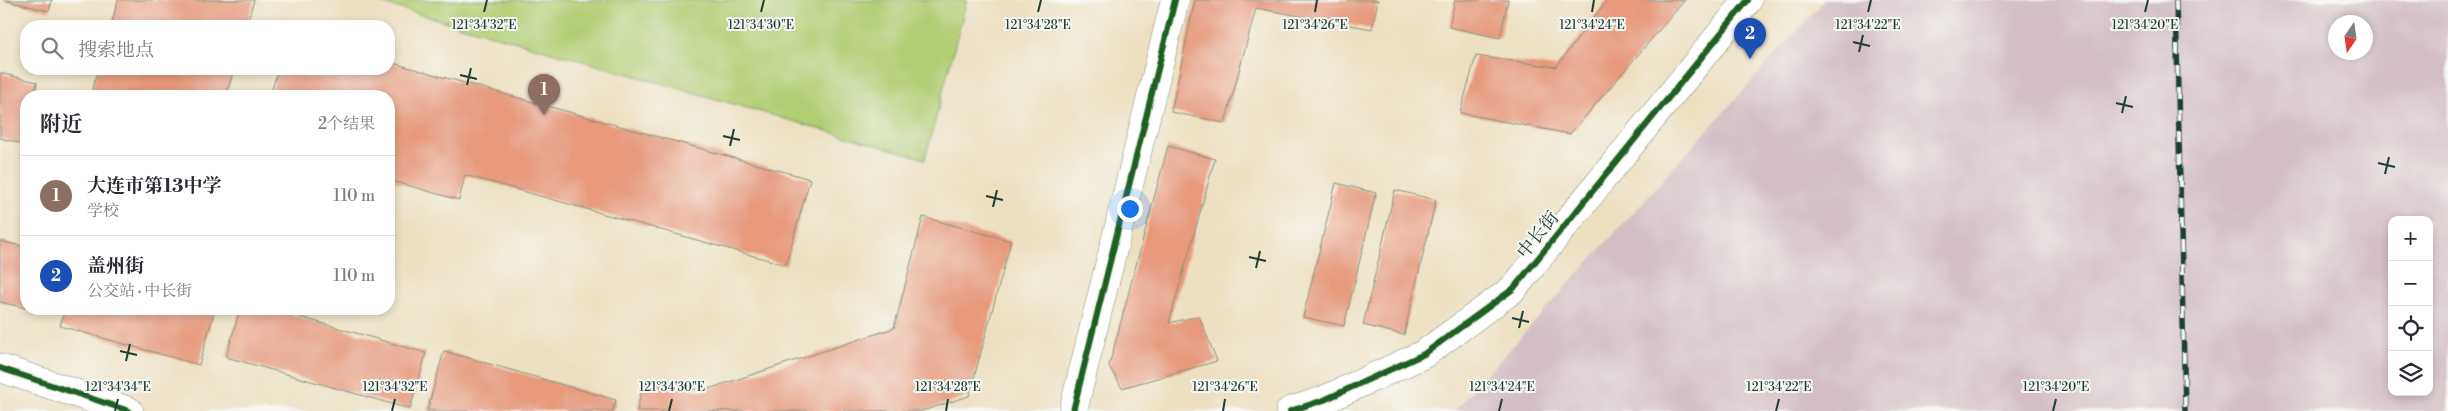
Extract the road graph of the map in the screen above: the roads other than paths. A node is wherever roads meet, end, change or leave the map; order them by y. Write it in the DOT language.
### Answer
graph roads {
  1 [pos="1175,0"];
  2 [pos="1748,0"];
  3 [pos="0,368"];
  4 [pos="1326,405"];
  5 [pos="129,411"];
  6 [pos="1073,411"];
  7 [pos="1290,411"];
  1 -- 6 [label="street"];
  2 -- 4 [label="street, 中长街"];
  3 -- 5 [label="street"];
  4 -- 7 [label="street, 中长街"];
}
